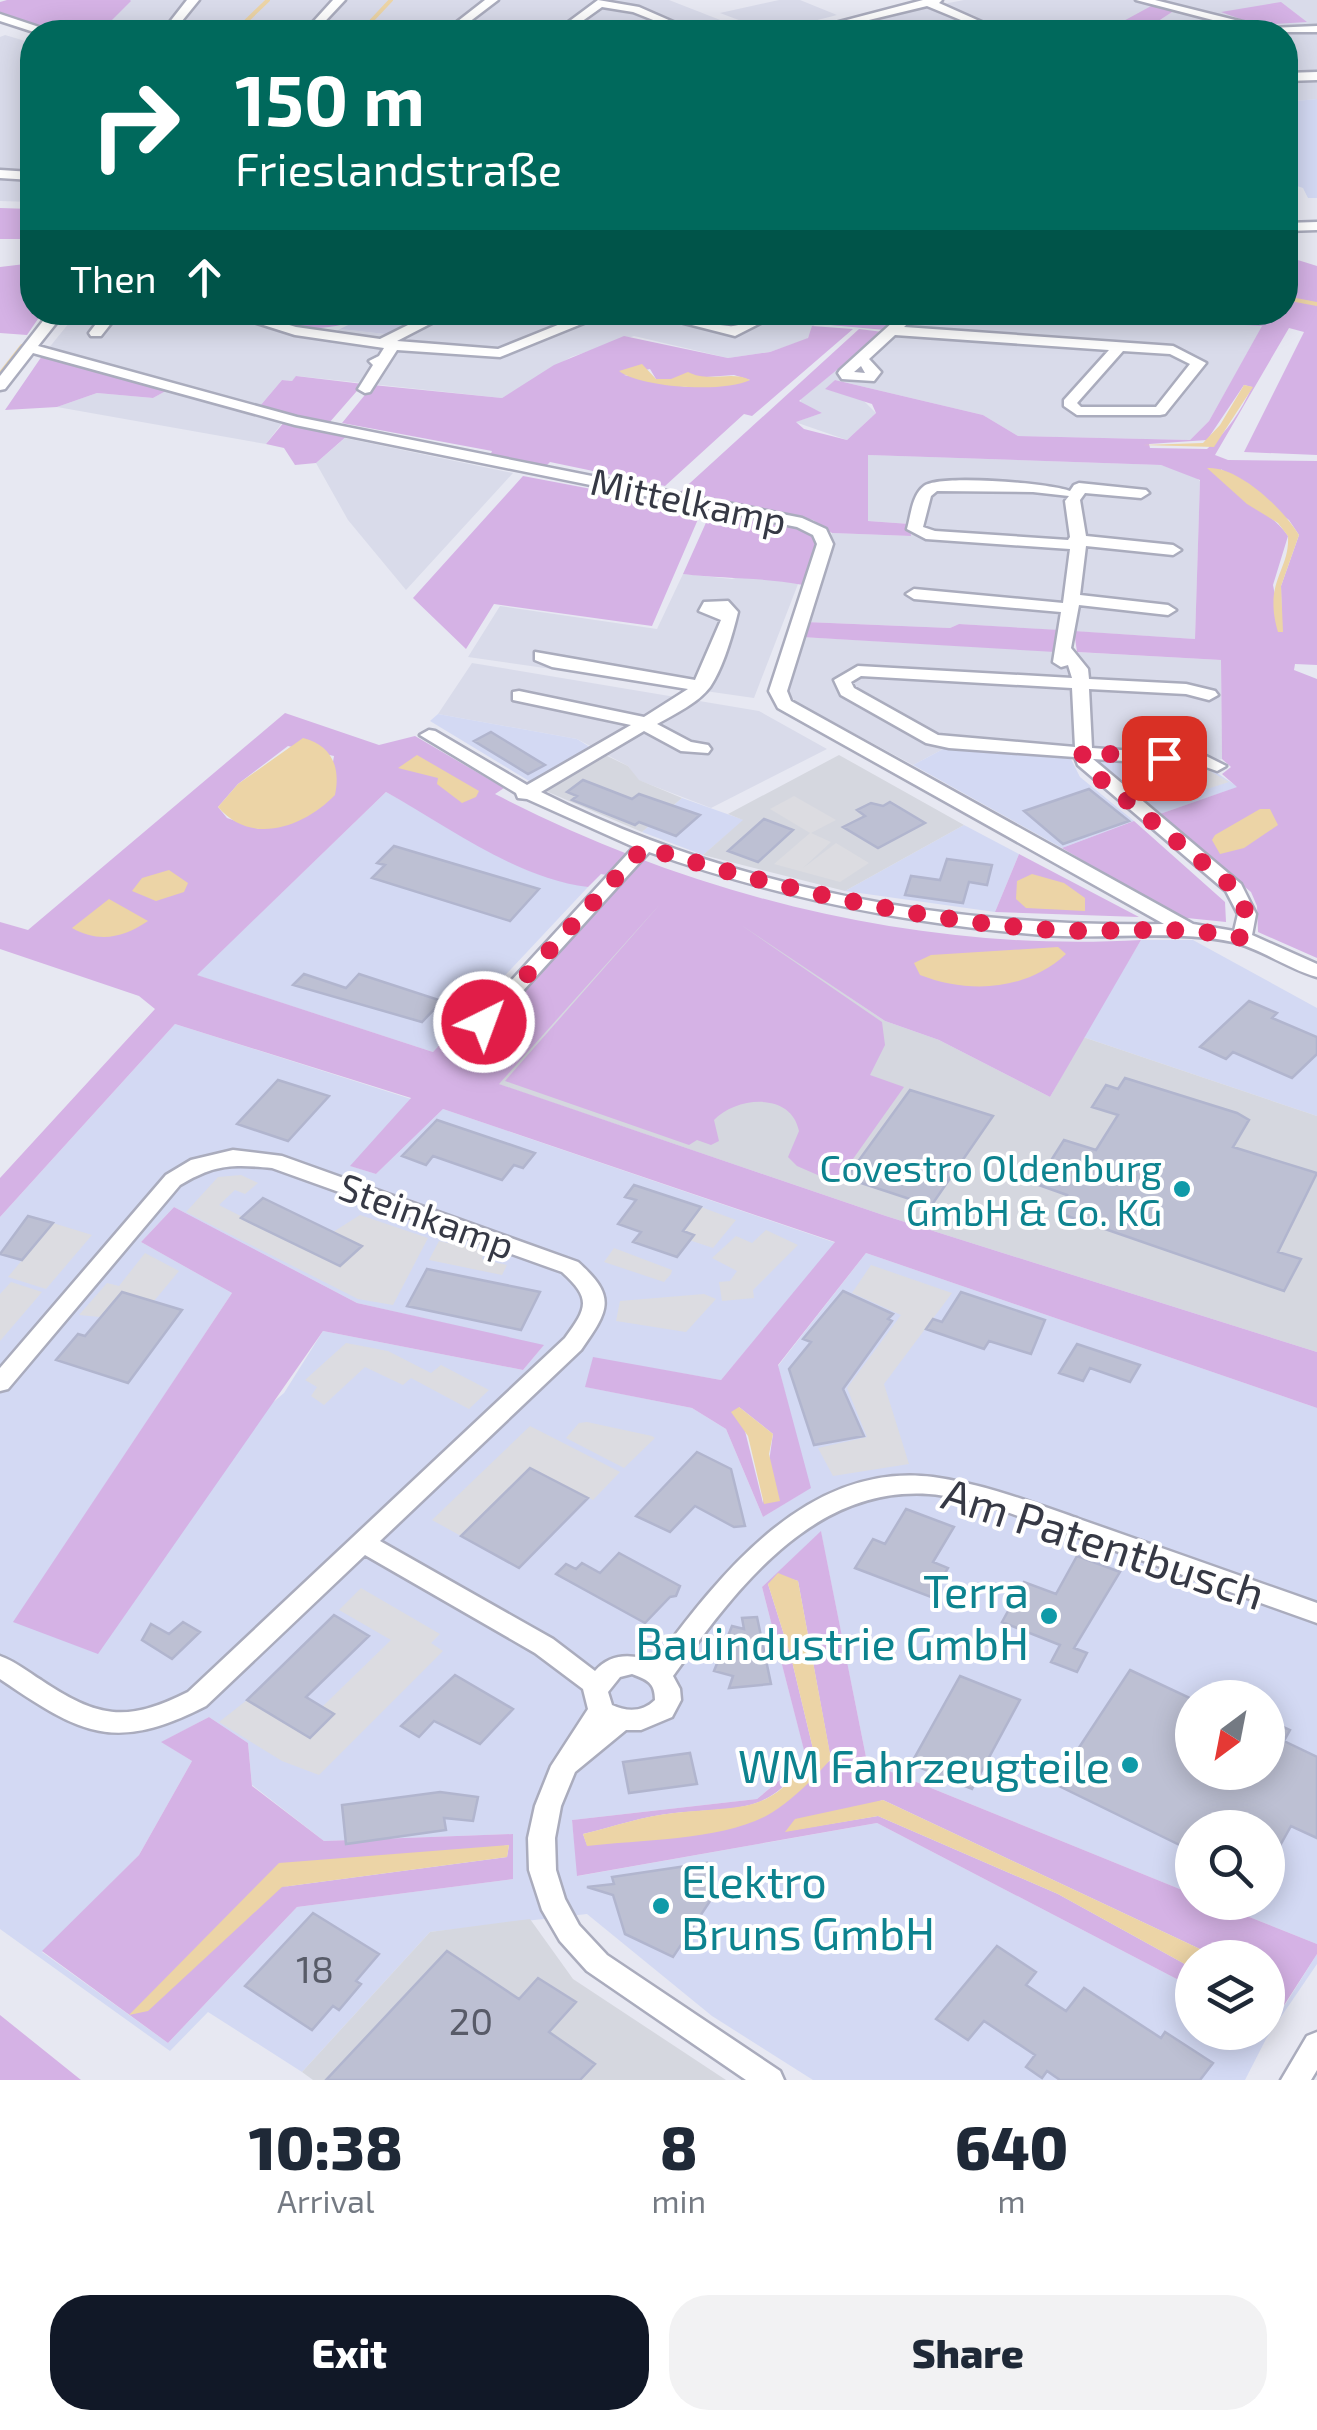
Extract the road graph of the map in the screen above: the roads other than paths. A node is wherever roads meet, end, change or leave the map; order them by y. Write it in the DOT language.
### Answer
graph roads {
  1 [pos="193,0"];
  2 [pos="339,0"];
  3 [pos="492,0"];
  4 [pos="1142,0"];
  5 [pos="932,1"];
  6 [pos="603,2"];
  7 [pos="177,20"];
  8 [pos="320,20"];
  9 [pos="465,20"];
  10 [pos="577,20"];
  11 [pos="662,20"];
  12 [pos="855,20"];
  13 [pos="972,20"];
  14 [pos="1223,20"];
  15 [pos="48,325"];
  16 [pos="102,325"];
  17 [pos="272,325"];
  18 [pos="422,325"];
  19 [pos="573,325"];
  20 [pos="705,325"];
  21 [pos="749,325"];
  22 [pos="900,325"];
  23 [pos="894,331"];
  24 [pos="96,333"];
  25 [pos="389,343"];
  26 [pos="1118,347"];
  27 [pos="29,348"];
  28 [pos="862,359"];
  29 [pos="0,386"];
  30 [pos="364,389"];
  31 [pos="1141,493"];
  32 [pos="1071,496"];
  33 [pos="1076,542"];
  34 [pos="1173,550"];
  35 [pos="914,594"];
  36 [pos="1069,604"];
  37 [pos="1168,610"];
  38 [pos="726,614"];
  39 [pos="541,656"];
  40 [pos="1081,684"];
  41 [pos="702,686"];
  42 [pos="1209,695"];
  43 [pos="518,696"];
  44 [pos="644,725"];
  45 [pos="429,735"];
  46 [pos="702,749"];
  47 [pos="1081,752"];
  48 [pos="1218,766"];
  49 [pos="524,794"];
  50 [pos="644,847"];
  51 [pos="1188,929"];
  52 [pos="1242,938"];
  53 [pos="1317,971"];
  54 [pos="484,1022"];
  55 [pos="0,1383"];
  56 [pos="362,1542"];
  57 [pos="1317,1613"];
  58 [pos="0,1666"];
  59 [pos="652,1670"];
  60 [pos="607,1696"];
  61 [pos="1317,2045"];
  62 [pos="770,2080"];
  63 [pos="1295,2080"];
  1 -- 7 [label="street"];
  2 -- 8 [label="street"];
  3 -- 9 [label="street"];
  4 -- 14 [label="street"];
  5 -- 12 [label="street"];
  5 -- 13 [label="street"];
  6 -- 10 [label="street"];
  6 -- 11 [label="street"];
  15 -- 27 [label="street"];
  16 -- 24 [label="street"];
  17 -- 25 [label="street"];
  18 -- 25 [label="street"];
  19 -- 25 [label="street"];
  20 -- 21 [label="street"];
  22 -- 23 [label="street"];
  23 -- 26 [label="street"];
  23 -- 28 [label="street"];
  25 -- 30 [label="street"];
  26 -- 26 [label="street"];
  27 -- 29 [label="street"];
  27 -- 51 [label="street, Mittelkamp"];
  31 -- 32 [label="street"];
  32 -- 33 [label="street"];
  32 -- 33 [label="street"];
  33 -- 34 [label="street"];
  33 -- 36 [label="street"];
  35 -- 36 [label="street"];
  36 -- 37 [label="street"];
  36 -- 40 [label="street"];
  38 -- 41 [label="street"];
  39 -- 41 [label="street"];
  40 -- 42 [label="street"];
  40 -- 47 [label="street"];
  40 -- 47 [label="street"];
  41 -- 44 [label="street"];
  43 -- 44 [label="street"];
  44 -- 46 [label="street"];
  44 -- 49 [label="street"];
  45 -- 49 [label="street"];
  47 -- 48 [label="street"];
  47 -- 52 [label="street"];
  49 -- 50 [label="street"];
  50 -- 51 [label="street"];
  50 -- 54 [label="street"];
  51 -- 52 [label="street, Mittelkamp"];
  52 -- 53 [label="street, Mittelkamp"];
  55 -- 56 [label="street, Steinkamp"];
  56 -- 58 [label="street, Steinkamp"];
  56 -- 60 [label="street"];
  57 -- 59 [label="street, Am Patentbusch"];
  59 -- 60 [label="street"];
  59 -- 60 [label="street, Am Patentbusch"];
  60 -- 62 [label="street, Am Patentbusch"];
  61 -- 63 [label="street"];
}
